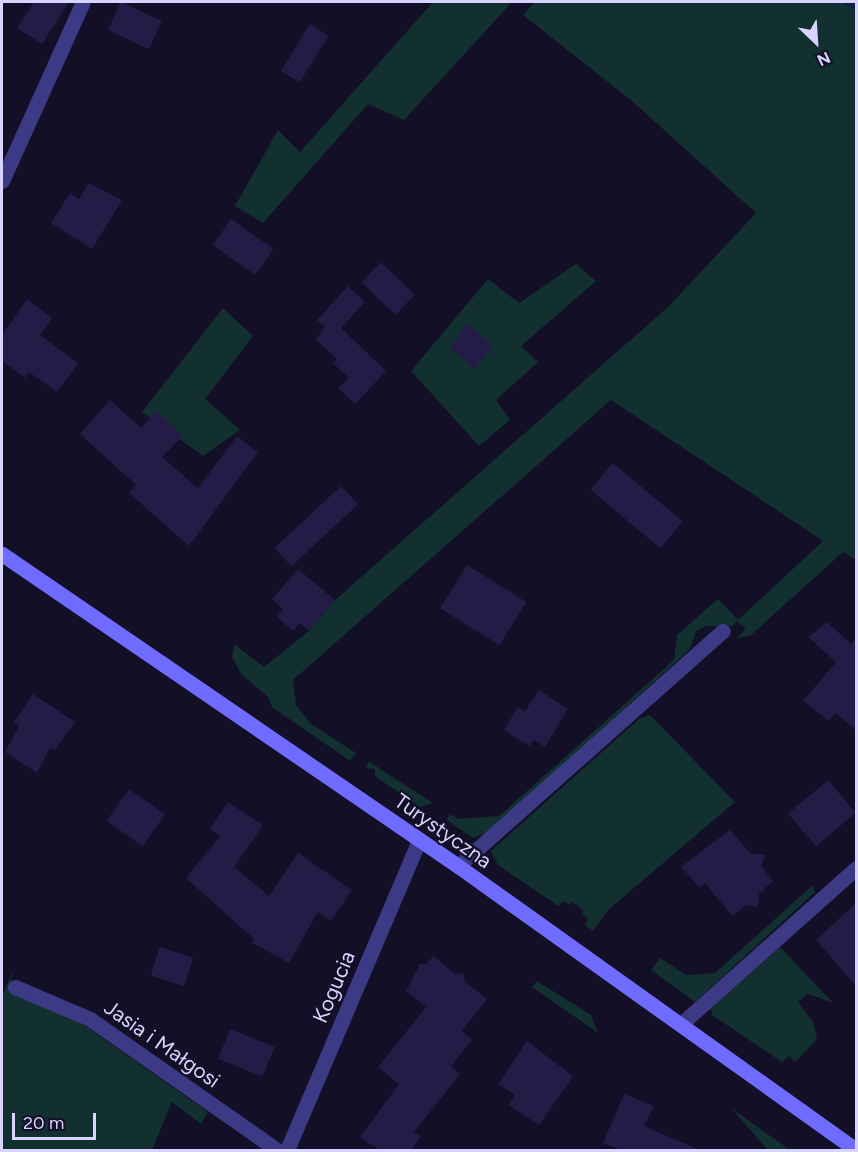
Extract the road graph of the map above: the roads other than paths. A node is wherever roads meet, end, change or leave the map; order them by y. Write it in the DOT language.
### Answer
graph roads {
  1 [pos="83,2"];
  2 [pos="2,181"];
  3 [pos="2,554"];
  4 [pos="723,631"];
  5 [pos="419,840"];
  6 [pos="458,866"];
  7 [pos="856,868"];
  8 [pos="15,987"];
  9 [pos="681,1024"];
  10 [pos="277,1150"];
  11 [pos="287,1150"];
  12 [pos="856,1150"];
  1 -- 2 [label="street"];
  3 -- 5 [label="main road, Turystyczna"];
  4 -- 6 [label="street"];
  5 -- 6 [label="main road, Turystyczna"];
  5 -- 11 [label="street, Kogucia"];
  6 -- 9 [label="main road, Turystyczna"];
  7 -- 9 [label="street"];
  8 -- 10 [label="street, Jasia i Małgosi"];
  9 -- 12 [label="main road, Turystyczna"];
}
